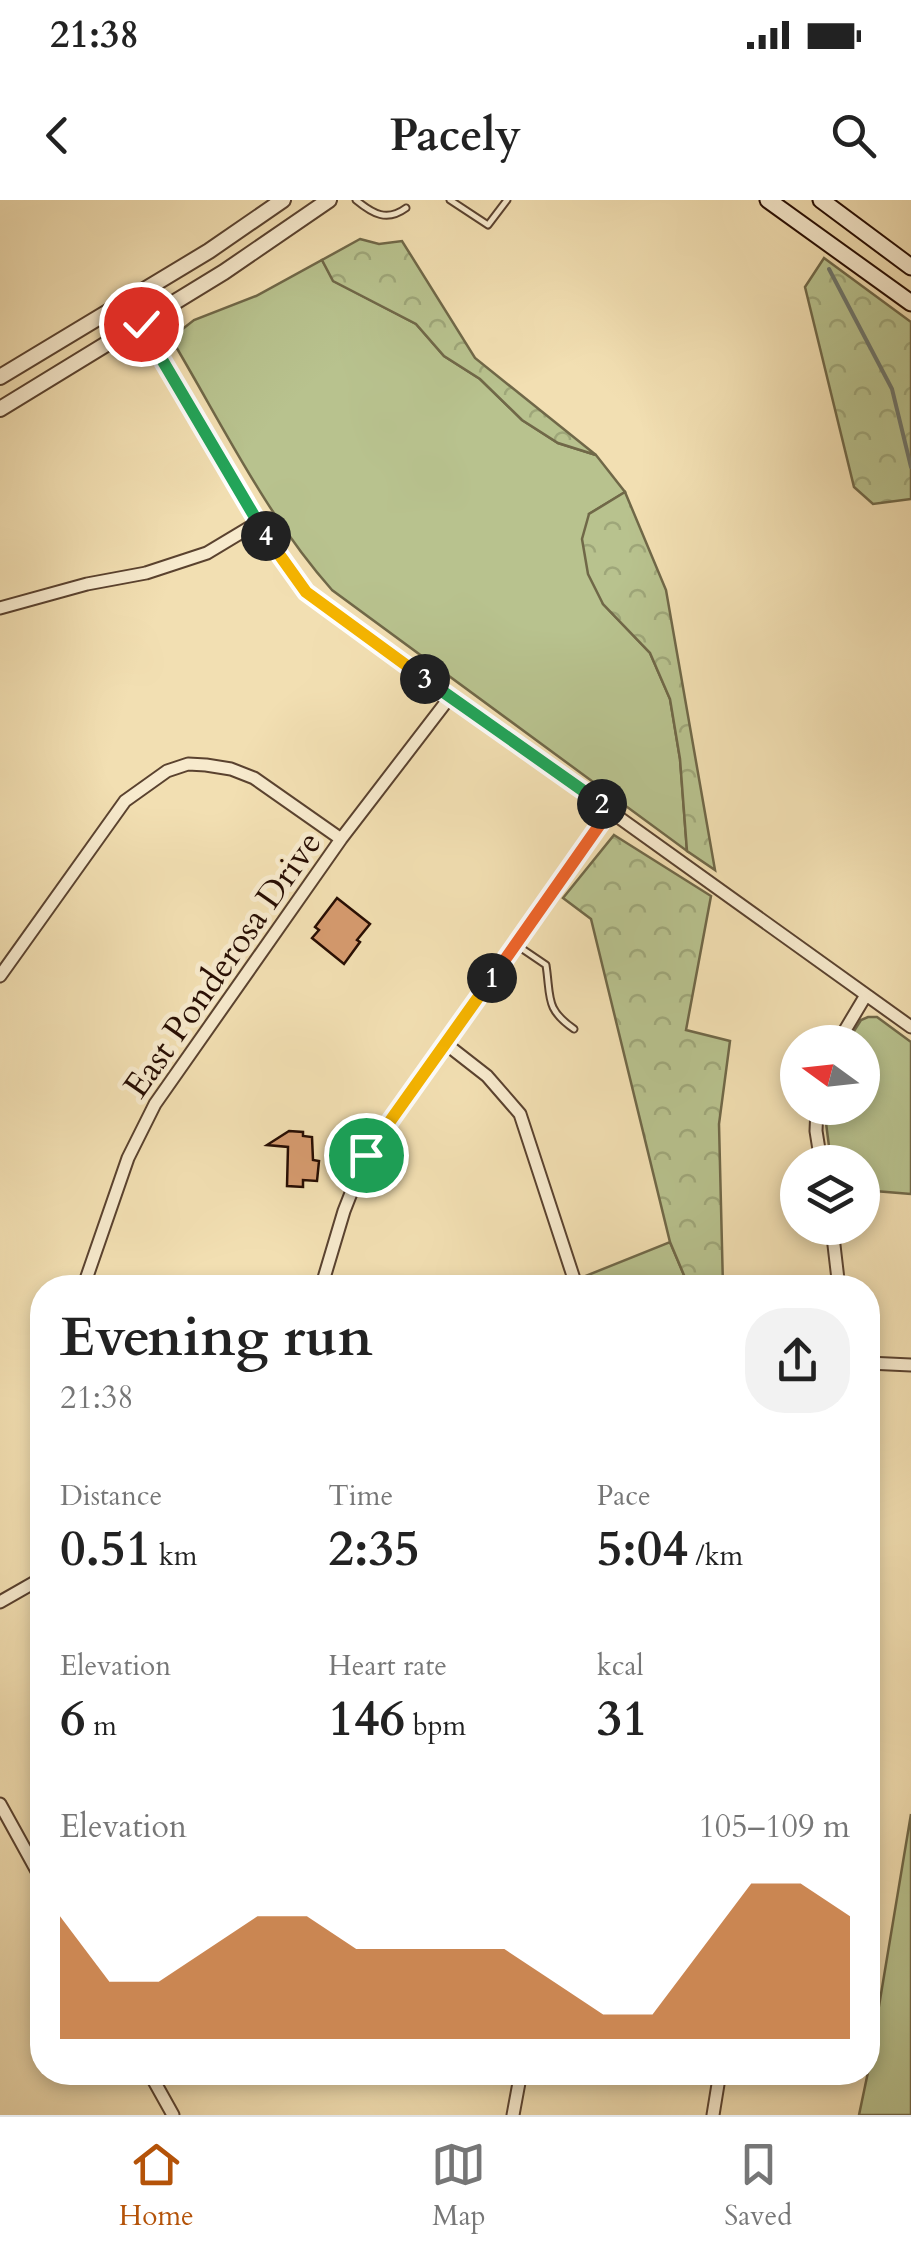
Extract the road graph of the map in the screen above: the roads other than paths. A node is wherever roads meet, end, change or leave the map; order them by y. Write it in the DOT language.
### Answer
graph roads {
  1 [pos="284,200"];
  2 [pos="329,200"];
  3 [pos="356,200"];
  4 [pos="450,200"];
  5 [pos="506,200"];
  6 [pos="768,200"];
  7 [pos="821,200"];
  8 [pos="406,208"];
  9 [pos="911,267"];
  10 [pos="128,299"];
  11 [pos="911,303"];
  12 [pos="141,324"];
  13 [pos="0,377"];
  14 [pos="0,409"];
  15 [pos="257,522"];
  16 [pos="0,608"];
  17 [pos="450,696"];
  18 [pos="610,810"];
  19 [pos="341,839"];
  20 [pos="516,944"];
  21 [pos="0,976"];
  22 [pos="866,995"];
  23 [pos="848,1025"];
  24 [pos="911,1027"];
  25 [pos="574,1030"];
  26 [pos="446,1044"];
  27 [pos="834,1245"];
  28 [pos="88,1275"];
  29 [pos="325,1275"];
  30 [pos="573,1275"];
  31 [pos="837,1275"];
  32 [pos="880,1364"];
  33 [pos="911,1365"];
  34 [pos="30,1585"];
  35 [pos="0,1602"];
  36 [pos="0,1804"];
  37 [pos="30,1858"];
  38 [pos="156,2085"];
  39 [pos="519,2085"];
  40 [pos="718,2085"];
  41 [pos="173,2115"];
  42 [pos="513,2115"];
  43 [pos="713,2115"];
  1 -- 10 [label="street"];
  2 -- 12 [label="street"];
  3 -- 8 [label="lane"];
  4 -- 5 [label="lane"];
  6 -- 11 [label="main road"];
  7 -- 9 [label="main road"];
  10 -- 12 [label="street"];
  10 -- 13 [label="street"];
  12 -- 14 [label="street"];
  12 -- 15 [label="street"];
  15 -- 16 [label="street"];
  15 -- 17 [label="street"];
  17 -- 18 [label="street"];
  17 -- 19 [label="street, East Ponderosa Drive"];
  18 -- 20 [label="street"];
  18 -- 22 [label="street"];
  19 -- 21 [label="street"];
  19 -- 28 [label="street, East Ponderosa Drive"];
  20 -- 25 [label="lane"];
  20 -- 26 [label="street"];
  22 -- 23 [label="street"];
  22 -- 24 [label="street"];
  26 -- 29 [label="street"];
  26 -- 30 [label="street"];
  27 -- 31 [label="street"];
  32 -- 33 [label="street"];
  34 -- 35 [label="street"];
  36 -- 37 [label="street"];
  38 -- 41 [label="street"];
  39 -- 42 [label="street"];
  40 -- 43 [label="street"];
}
